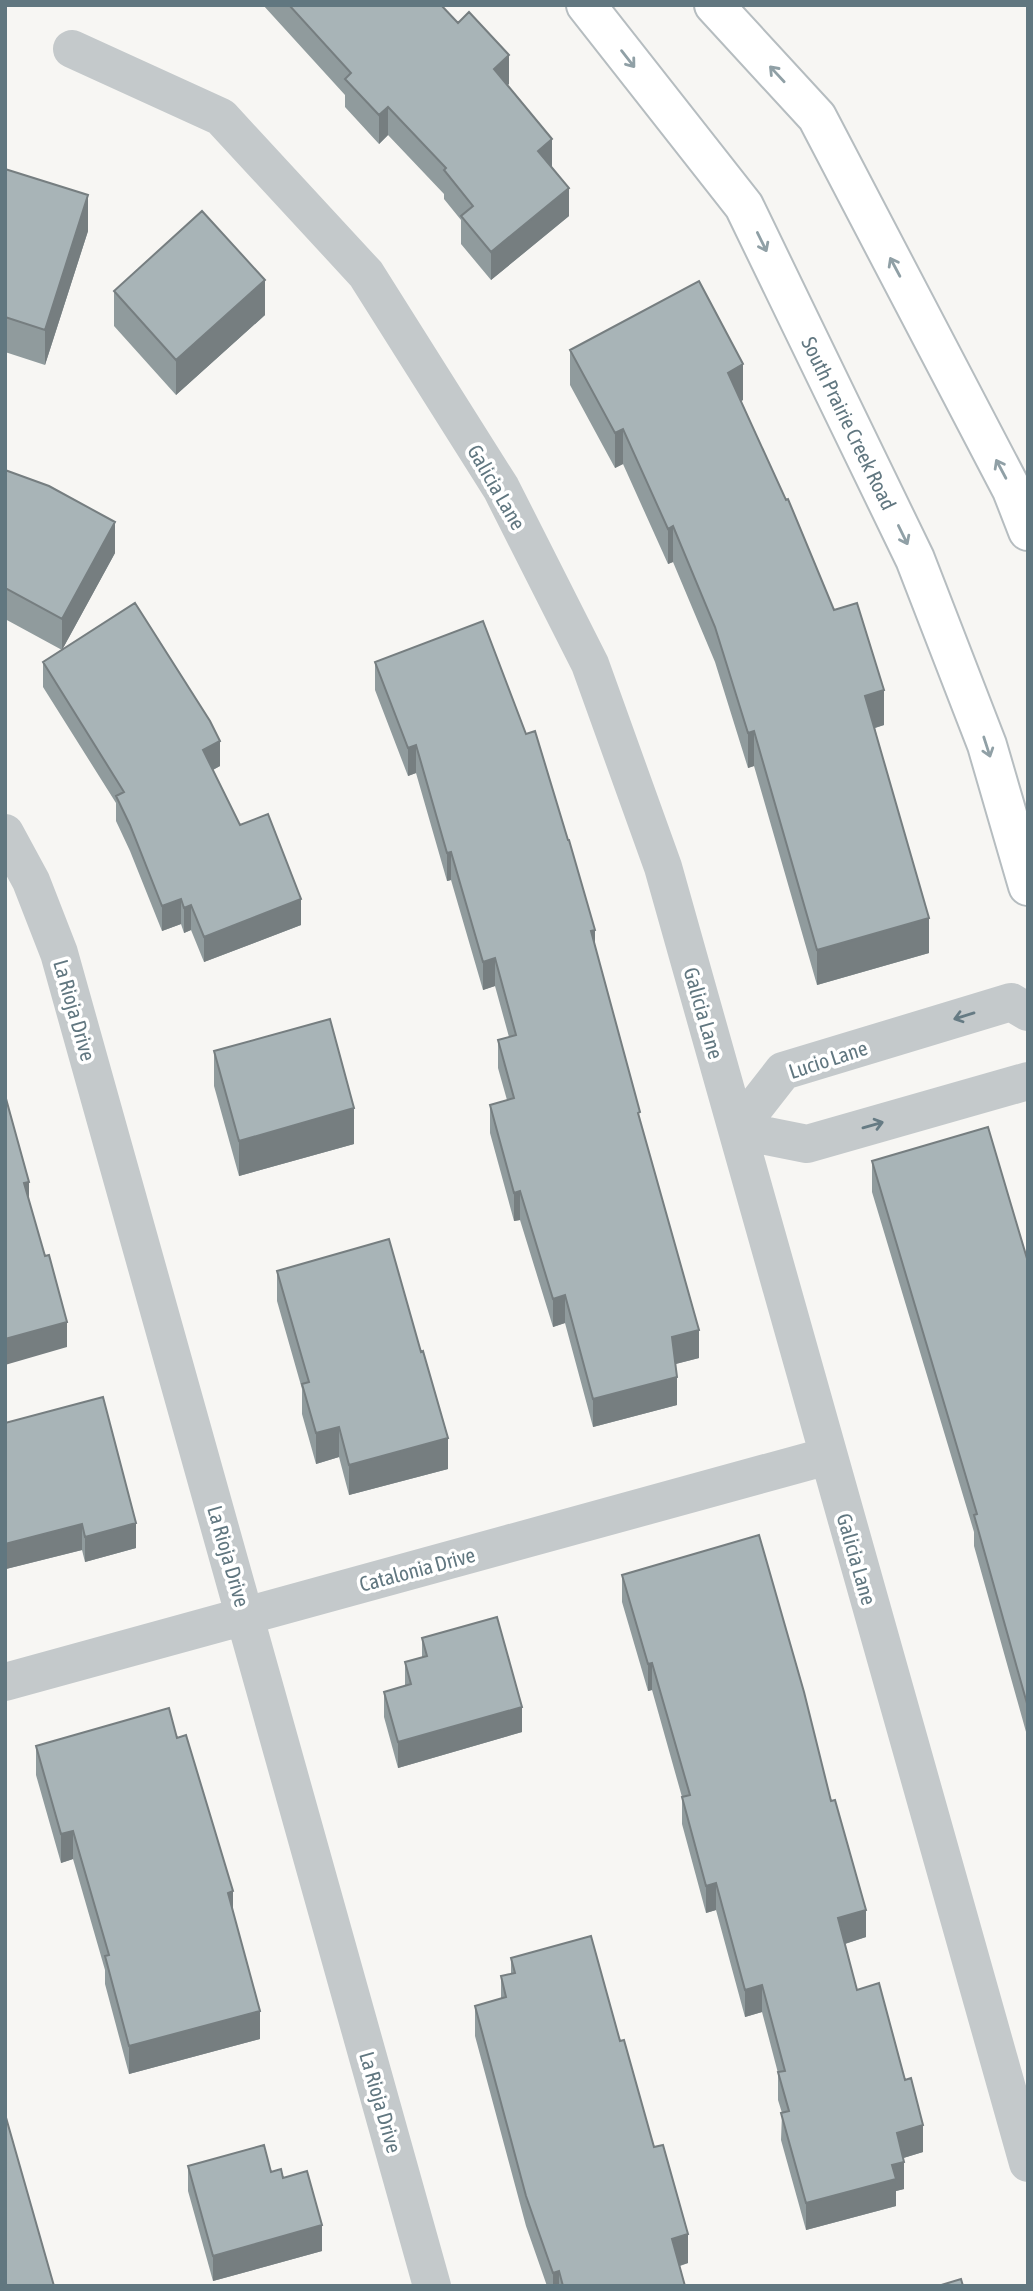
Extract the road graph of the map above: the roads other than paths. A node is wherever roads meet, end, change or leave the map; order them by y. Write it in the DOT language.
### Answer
graph roads {
  1 [pos="586,5"];
  2 [pos="714,5"];
  3 [pos="72,50"];
  4 [pos="1028,531"];
  5 [pos="5,833"];
  6 [pos="1028,886"];
  7 [pos="1028,1012"];
  8 [pos="1028,1081"];
  9 [pos="737,1130"];
  10 [pos="828,1456"];
  11 [pos="246,1616"];
  12 [pos="5,1682"];
  13 [pos="1028,2163"];
  14 [pos="432,2286"];
  1 -- 6 [label="main road, South Prairie Creek Road, one-way"];
  4 -- 2 [label="main road, one-way"];
  3 -- 9 [label="street, Galicia Lane"];
  5 -- 11 [label="street, La Rioja Drive"];
  7 -- 9 [label="street, Lucio Lane, one-way"];
  9 -- 8 [label="street, one-way"];
  9 -- 10 [label="street, Galicia Lane"];
  10 -- 11 [label="street, Catalonia Drive"];
  10 -- 13 [label="street, Galicia Lane"];
  11 -- 12 [label="street, Catalonia Drive"];
  11 -- 14 [label="street, La Rioja Drive"];
}
